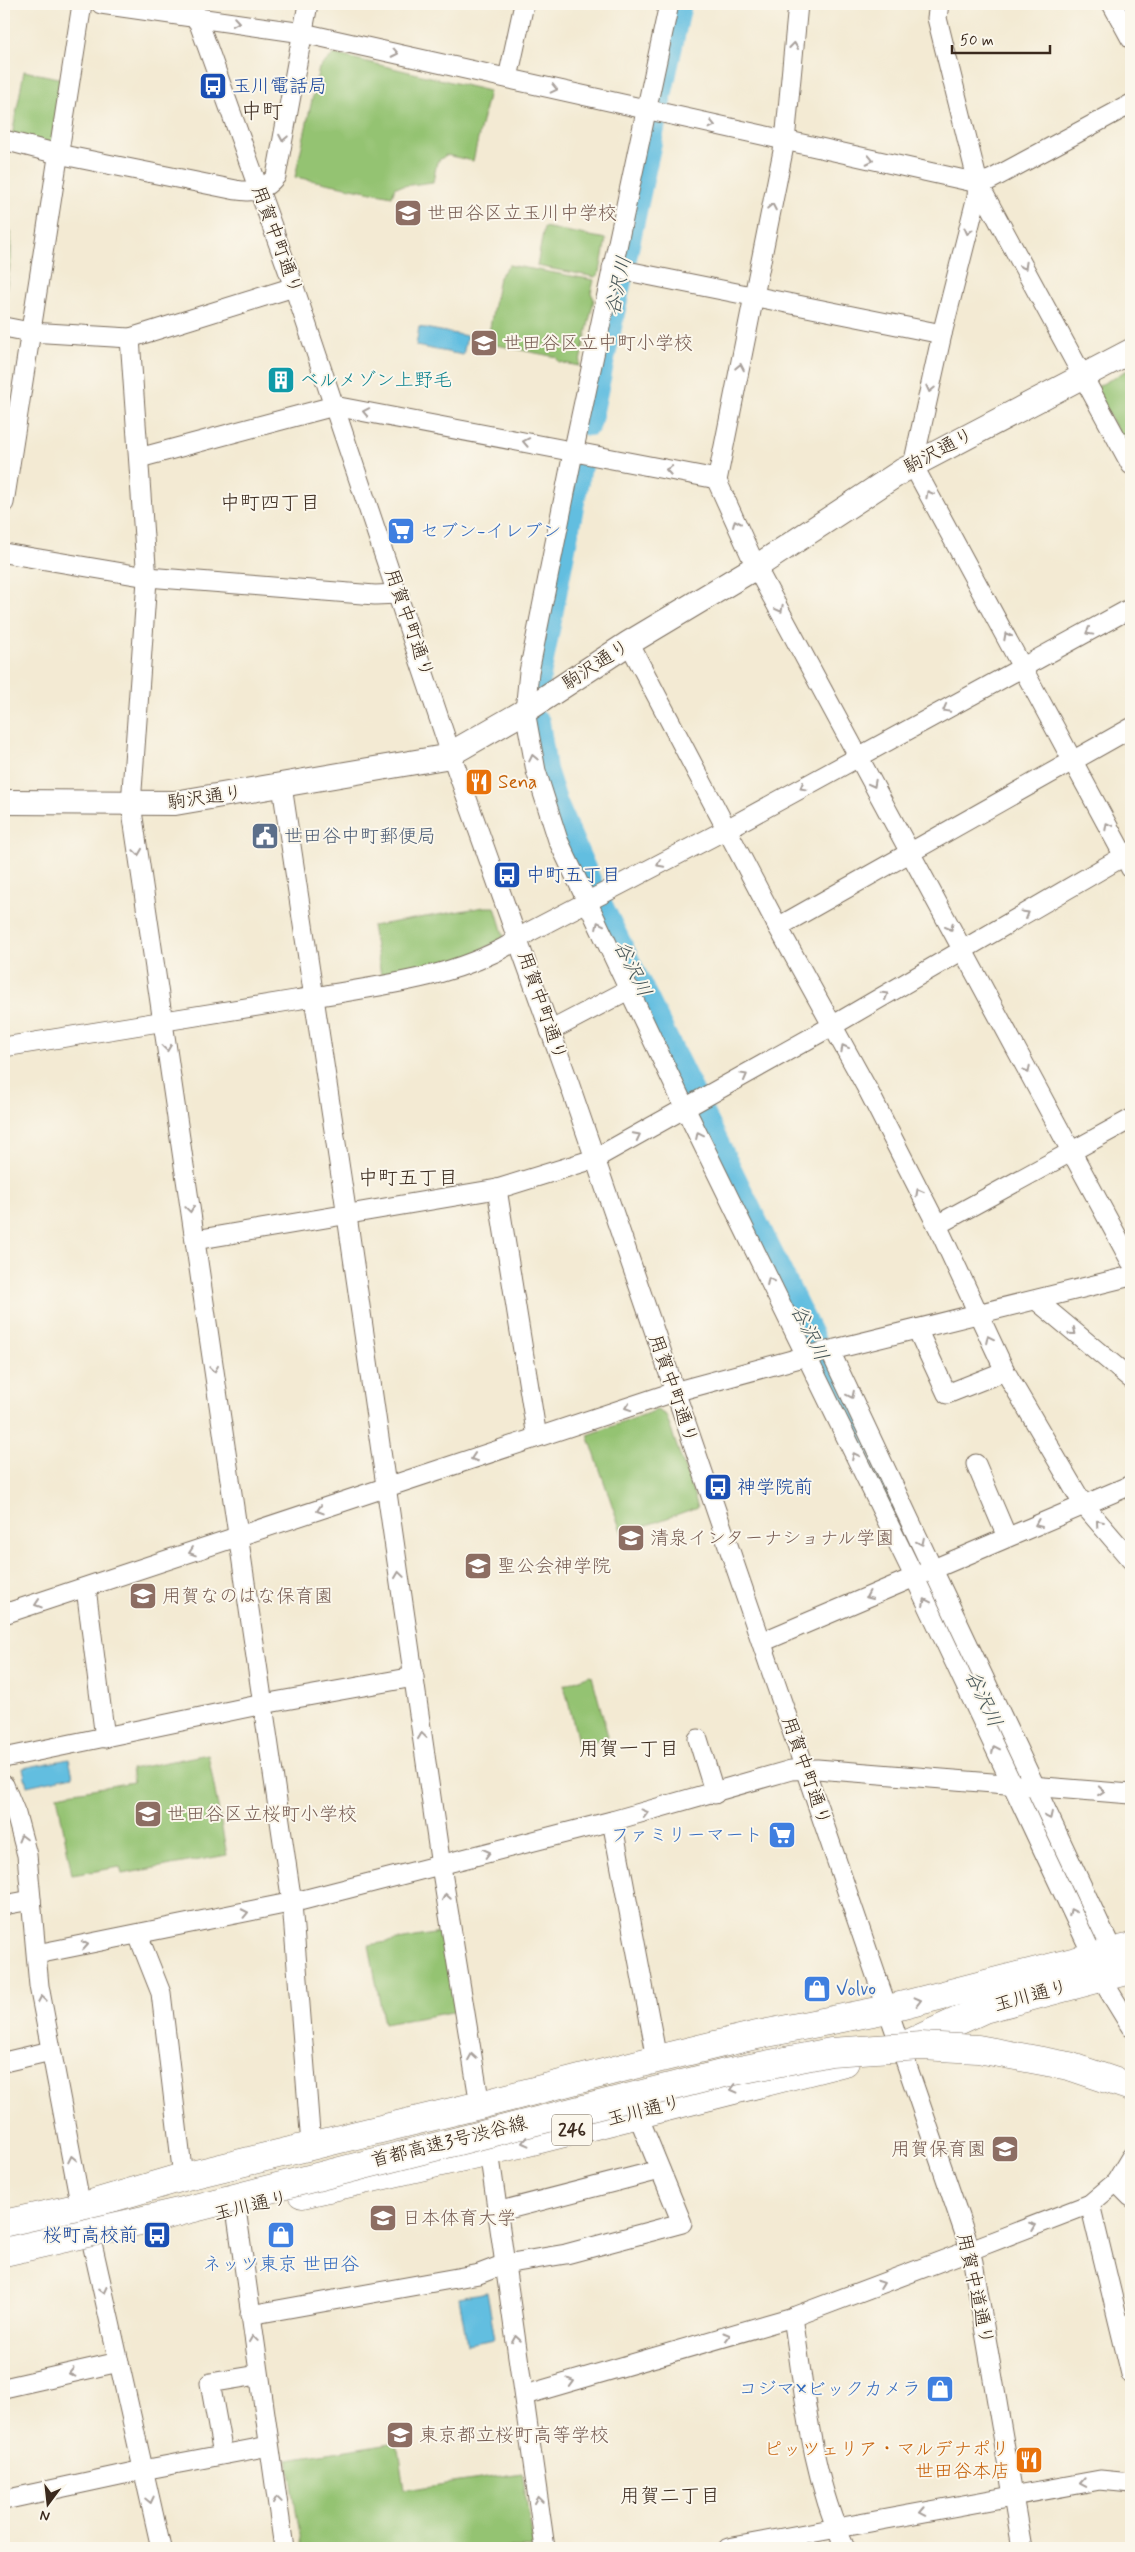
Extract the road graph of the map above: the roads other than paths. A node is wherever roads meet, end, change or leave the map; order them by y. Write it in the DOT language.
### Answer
graph roads {
  1 [pos="82,4"];
  2 [pos="101,4"];
  3 [pos="308,4"];
  4 [pos="524,4"];
  5 [pos="668,4"];
  6 [pos="798,4"];
  7 [pos="939,4"];
  8 [pos="1112,4"];
  9 [pos="195,10"];
  10 [pos="303,33"];
  11 [pos="1131,39"];
  12 [pos="508,78"];
  13 [pos="1131,104"];
  14 [pos="655,113"];
  15 [pos="4,140"];
  16 [pos="785,141"];
  17 [pos="58,154"];
  18 [pos="981,188"];
  19 [pos="259,190"];
  20 [pos="619,270"];
  21 [pos="294,287"];
  22 [pos="754,296"];
  23 [pos="4,327"];
  24 [pos="30,332"];
  25 [pos="942,334"];
  26 [pos="130,338"];
  27 [pos="1131,351"];
  28 [pos="1082,372"];
  29 [pos="334,406"];
  30 [pos="574,452"];
  31 [pos="139,458"];
  32 [pos="1131,465"];
  33 [pos="913,466"];
  34 [pos="717,479"];
  35 [pos="4,503"];
  36 [pos="4,553"];
  37 [pos="756,567"];
  38 [pos="147,577"];
  39 [pos="399,594"];
  40 [pos="1131,608"];
  41 [pos="629,643"];
  42 [pos="1023,668"];
  43 [pos="525,711"];
  44 [pos="1131,728"];
  45 [pos="452,754"];
  46 [pos="858,757"];
  47 [pos="1073,761"];
  48 [pos="282,786"];
  49 [pos="4,802"];
  50 [pos="131,804"];
  51 [pos="727,829"];
  52 [pos="910,853"];
  53 [pos="1129,859"];
  54 [pos="595,898"];
  55 [pos="778,927"];
  56 [pos="513,943"];
  57 [pos="963,950"];
  58 [pos="630,989"];
  59 [pos="314,996"];
  60 [pos="163,1021"];
  61 [pos="832,1026"];
  62 [pos="550,1032"];
  63 [pos="4,1047"];
  64 [pos="694,1104"];
  65 [pos="1131,1119"];
  66 [pos="1072,1152"];
  67 [pos="594,1159"];
  68 [pos="497,1189"];
  69 [pos="347,1216"];
  70 [pos="937,1225"];
  71 [pos="195,1240"];
  72 [pos="1131,1262"];
  73 [pos="1131,1276"];
  74 [pos="1036,1300"];
  75 [pos="977,1314"];
  76 [pos="918,1329"];
  77 [pos="828,1352"];
  78 [pos="807,1356"];
  79 [pos="1005,1371"];
  80 [pos="1131,1379"];
  81 [pos="674,1392"];
  82 [pos="537,1438"];
  83 [pos="976,1464"];
  84 [pos="1131,1485"];
  85 [pos="386,1488"];
  86 [pos="1084,1504"];
  87 [pos="238,1537"];
  88 [pos="1008,1537"];
  89 [pos="1131,1560"];
  90 [pos="934,1568"];
  91 [pos="914,1576"];
  92 [pos="86,1588"];
  93 [pos="4,1614"];
  94 [pos="762,1642"];
  95 [pos="414,1677"];
  96 [pos="263,1704"];
  97 [pos="105,1738"];
  98 [pos="698,1738"];
  99 [pos="4,1758"];
  100 [pos="805,1769"];
  101 [pos="1011,1784"];
  102 [pos="4,1785"];
  103 [pos="1036,1786"];
  104 [pos="715,1794"];
  105 [pos="1131,1794"];
  106 [pos="612,1821"];
  107 [pos="441,1866"];
  108 [pos="31,1900"];
  109 [pos="292,1903"];
  110 [pos="4,1905"];
  111 [pos="138,1935"];
  112 [pos="37,1954"];
  113 [pos="1118,1965"];
  114 [pos="888,2009"];
  115 [pos="1131,2027"];
  116 [pos="51,2051"];
  117 [pos="904,2053"];
  118 [pos="657,2059"];
  119 [pos="4,2062"];
  120 [pos="1131,2069"];
  121 [pos="1131,2087"];
  122 [pos="1131,2099"];
  123 [pos="480,2105"];
  124 [pos="636,2112"];
  125 [pos="311,2144"];
  126 [pos="489,2151"];
  127 [pos="1131,2157"];
  128 [pos="660,2170"];
  129 [pos="183,2177"];
  130 [pos="1116,2182"];
  131 [pos="1131,2197"];
  132 [pos="1090,2204"];
  133 [pos="81,2207"];
  134 [pos="236,2209"];
  135 [pos="498,2212"];
  136 [pos="4,2224"];
  137 [pos="4,2236"];
  138 [pos="92,2243"];
  139 [pos="970,2251"];
  140 [pos="4,2252"];
  141 [pos="4,2262"];
  142 [pos="505,2264"];
  143 [pos="250,2315"];
  144 [pos="794,2317"];
  145 [pos="119,2362"];
  146 [pos="1131,2374"];
  147 [pos="258,2375"];
  148 [pos="4,2388"];
  149 [pos="524,2395"];
  150 [pos="269,2446"];
  151 [pos="223,2454"];
  152 [pos="143,2470"];
  153 [pos="1131,2483"];
  154 [pos="1013,2496"];
  155 [pos="4,2500"];
  156 [pos="836,2529"];
  157 [pos="161,2548"];
  158 [pos="284,2548"];
  159 [pos="545,2548"];
  160 [pos="728,2548"];
  161 [pos="844,2548"];
  162 [pos="1022,2548"];
  1 -- 17 [label="street"];
  2 -- 9 [label="street"];
  3 -- 10 [label="street"];
  4 -- 12 [label="street"];
  5 -- 14 [label="street"];
  16 -- 6 [label="street, one-way"];
  7 -- 18 [label="street"];
  8 -- 11 [label="street"];
  9 -- 10 [label="street, one-way"];
  9 -- 19 [label="street, 用賀中町通り"];
  10 -- 12 [label="street, one-way"];
  10 -- 19 [label="street, one-way"];
  12 -- 14 [label="street, one-way"];
  13 -- 18 [label="street"];
  14 -- 16 [label="street, one-way"];
  14 -- 20 [label="street"];
  15 -- 17 [label="street"];
  16 -- 18 [label="street, one-way"];
  22 -- 16 [label="street, one-way"];
  17 -- 19 [label="street"];
  17 -- 24 [label="street"];
  18 -- 25 [label="street, one-way"];
  18 -- 28 [label="street, one-way"];
  19 -- 21 [label="street, 用賀中町通り"];
  20 -- 22 [label="street"];
  20 -- 30 [label="street"];
  21 -- 26 [label="street"];
  21 -- 29 [label="street, 用賀中町通り"];
  22 -- 25 [label="street"];
  34 -- 22 [label="street, one-way"];
  23 -- 24 [label="street"];
  24 -- 26 [label="street"];
  24 -- 35 [label="street"];
  25 -- 33 [label="street, one-way"];
  26 -- 31 [label="street"];
  27 -- 28 [label="main road, 駒沢通り"];
  28 -- 32 [label="street"];
  28 -- 33 [label="main road, 駒沢通り"];
  30 -- 29 [label="street, one-way"];
  29 -- 31 [label="street"];
  29 -- 39 [label="street, 用賀中町通り"];
  34 -- 30 [label="street, one-way"];
  30 -- 43 [label="street"];
  31 -- 38 [label="street"];
  33 -- 37 [label="main road, 駒沢通り"];
  42 -- 33 [label="street, one-way"];
  37 -- 34 [label="street, one-way"];
  36 -- 38 [label="street"];
  37 -- 41 [label="main road, 駒沢通り"];
  37 -- 46 [label="street, one-way"];
  38 -- 39 [label="street"];
  38 -- 50 [label="street"];
  39 -- 45 [label="street, 用賀中町通り"];
  40 -- 42 [label="street, one-way"];
  41 -- 43 [label="main road, 駒沢通り"];
  41 -- 51 [label="street"];
  42 -- 46 [label="street, one-way"];
  42 -- 47 [label="street"];
  43 -- 45 [label="main road, 駒沢通り"];
  54 -- 43 [label="street, one-way"];
  44 -- 47 [label="street"];
  45 -- 48 [label="main road, 駒沢通り"];
  45 -- 56 [label="street, 用賀中町通り"];
  46 -- 51 [label="street, one-way"];
  46 -- 52 [label="street, one-way"];
  47 -- 52 [label="street"];
  53 -- 47 [label="street, one-way"];
  48 -- 50 [label="main road, 駒沢通り"];
  48 -- 59 [label="street"];
  49 -- 50 [label="main road, 駒沢通り"];
  50 -- 60 [label="street, one-way"];
  51 -- 54 [label="street, one-way"];
  51 -- 55 [label="street"];
  52 -- 55 [label="street"];
  52 -- 57 [label="street, one-way"];
  57 -- 53 [label="street, one-way"];
  54 -- 56 [label="street"];
  58 -- 54 [label="street, one-way"];
  55 -- 61 [label="street"];
  56 -- 59 [label="street"];
  56 -- 62 [label="street, 用賀中町通り"];
  61 -- 57 [label="street, one-way"];
  57 -- 66 [label="street, one-way"];
  58 -- 62 [label="street"];
  58 -- 64 [label="street"];
  59 -- 60 [label="street"];
  59 -- 69 [label="street"];
  60 -- 63 [label="street"];
  60 -- 71 [label="street, one-way"];
  64 -- 61 [label="street, one-way"];
  70 -- 61 [label="street, one-way"];
  62 -- 67 [label="street, 用賀中町通り"];
  67 -- 64 [label="street, one-way"];
  78 -- 64 [label="street, one-way"];
  65 -- 66 [label="street"];
  66 -- 70 [label="street"];
  66 -- 72 [label="street"];
  67 -- 68 [label="street"];
  67 -- 81 [label="street, 用賀中町通り"];
  68 -- 69 [label="street"];
  68 -- 82 [label="street"];
  69 -- 71 [label="street"];
  69 -- 85 [label="street"];
  70 -- 75 [label="street"];
  71 -- 87 [label="street, one-way"];
  73 -- 74 [label="street"];
  74 -- 75 [label="street"];
  74 -- 80 [label="street, one-way"];
  75 -- 76 [label="street"];
  79 -- 75 [label="street, one-way"];
  76 -- 77 [label="street"];
  76 -- 79 [label="street"];
  77 -- 78 [label="street"];
  77 -- 90 [label="street, one-way"];
  78 -- 81 [label="street"];
  91 -- 78 [label="street, one-way"];
  79 -- 86 [label="street"];
  81 -- 82 [label="street, one-way"];
  81 -- 94 [label="street, 用賀中町通り"];
  82 -- 85 [label="street, one-way"];
  83 -- 88 [label="street"];
  84 -- 86 [label="street"];
  85 -- 87 [label="street, one-way"];
  95 -- 85 [label="street, one-way"];
  86 -- 88 [label="street, one-way"];
  89 -- 86 [label="street, one-way"];
  87 -- 92 [label="street, one-way"];
  87 -- 96 [label="street"];
  88 -- 90 [label="street"];
  90 -- 91 [label="street"];
  90 -- 103 [label="street"];
  91 -- 94 [label="street, one-way"];
  101 -- 91 [label="street, one-way"];
  92 -- 93 [label="street, one-way"];
  92 -- 97 [label="street"];
  94 -- 100 [label="street, 用賀中町通り"];
  95 -- 96 [label="street"];
  107 -- 95 [label="street, one-way"];
  96 -- 97 [label="street"];
  96 -- 109 [label="street"];
  97 -- 99 [label="street"];
  98 -- 104 [label="street"];
  100 -- 101 [label="street"];
  100 -- 104 [label="street"];
  100 -- 114 [label="street, 用賀中町通り"];
  101 -- 103 [label="street"];
  113 -- 101 [label="street, one-way"];
  108 -- 102 [label="street, one-way"];
  103 -- 105 [label="street, one-way"];
  103 -- 113 [label="street, one-way"];
  106 -- 104 [label="street, one-way"];
  107 -- 106 [label="street, one-way"];
  106 -- 118 [label="street"];
  107 -- 109 [label="street"];
  123 -- 107 [label="street, one-way"];
  108 -- 110 [label="street"];
  108 -- 112 [label="street"];
  111 -- 109 [label="street, one-way"];
  109 -- 125 [label="street"];
  112 -- 111 [label="street, one-way"];
  111 -- 129 [label="street"];
  116 -- 112 [label="street, one-way"];
  114 -- 113 [label="highway, 玉川通り / 246, one-way"];
  113 -- 115 [label="street"];
  113 -- 117 [label="highway, 玉川通り / 246"];
  114 -- 117 [label="street, 用賀中道通り"];
  114 -- 118 [label="highway, 玉川通り / 246"];
  116 -- 119 [label="street"];
  133 -- 116 [label="street, one-way"];
  117 -- 122 [label="street"];
  117 -- 124 [label="highway, 玉川通り / 246, one-way"];
  117 -- 139 [label="street, 用賀中道通り"];
  118 -- 123 [label="highway, 玉川通り / 246"];
  120 -- 137 [label="highway, 首都高速3号渋谷線"];
  121 -- 140 [label="highway, 首都高速3号渋谷線, bridge"];
  123 -- 125 [label="highway, 玉川通り / 246"];
  124 -- 126 [label="highway, 玉川通り / 246, one-way"];
  124 -- 128 [label="street"];
  125 -- 129 [label="highway, 玉川通り / 246"];
  126 -- 134 [label="highway, 玉川通り / 246"];
  126 -- 135 [label="street"];
  127 -- 130 [label="street"];
  128 -- 135 [label="street"];
  128 -- 142 [label="street"];
  129 -- 133 [label="highway, 玉川通り / 246"];
  130 -- 131 [label="street"];
  130 -- 132 [label="street"];
  139 -- 132 [label="street, one-way"];
  132 -- 146 [label="street"];
  133 -- 136 [label="highway, 玉川通り / 246"];
  134 -- 138 [label="highway, 玉川通り / 246"];
  134 -- 143 [label="street"];
  135 -- 142 [label="street"];
  138 -- 141 [label="highway, 玉川通り / 246"];
  138 -- 145 [label="street, one-way"];
  144 -- 139 [label="street, one-way"];
  139 -- 154 [label="street, 用賀中道通り"];
  142 -- 143 [label="street"];
  149 -- 142 [label="street, one-way"];
  147 -- 143 [label="street, one-way"];
  149 -- 144 [label="street, one-way"];
  144 -- 156 [label="street"];
  145 -- 148 [label="street, one-way"];
  145 -- 152 [label="street"];
  147 -- 150 [label="street"];
  147 -- 151 [label="street"];
  159 -- 149 [label="street, one-way"];
  150 -- 151 [label="street"];
  158 -- 150 [label="street, one-way"];
  151 -- 152 [label="street"];
  152 -- 155 [label="street"];
  152 -- 157 [label="street, one-way"];
  153 -- 154 [label="street, one-way"];
  154 -- 156 [label="street, one-way"];
  154 -- 162 [label="street, 用賀中道通り"];
  156 -- 160 [label="street"];
  156 -- 161 [label="street"];
}
